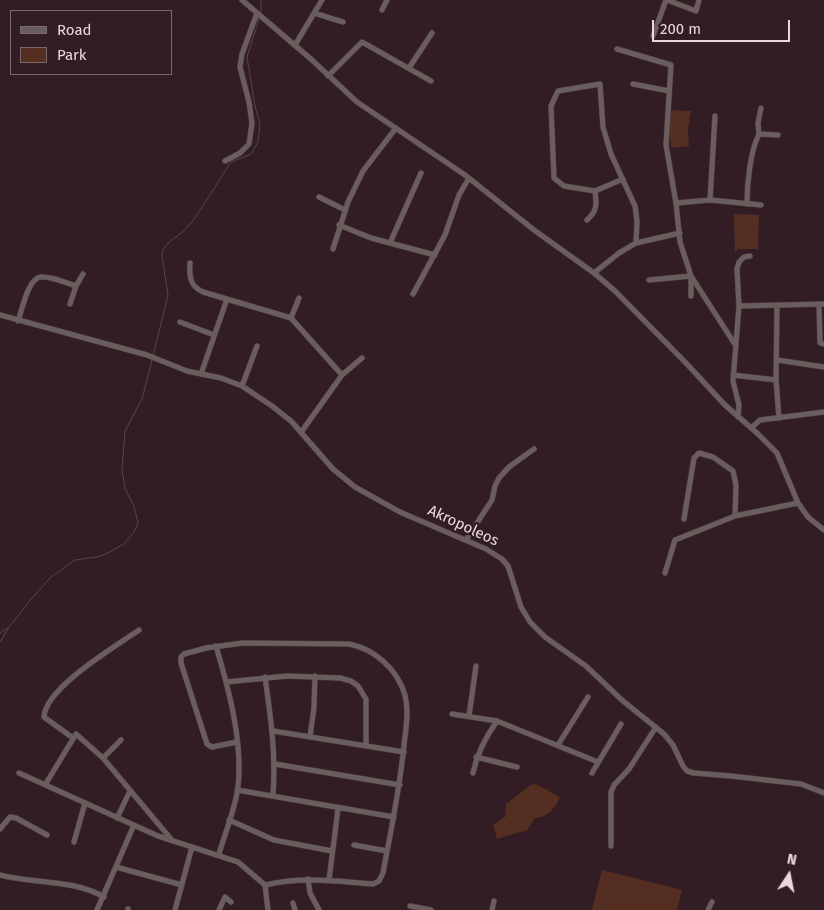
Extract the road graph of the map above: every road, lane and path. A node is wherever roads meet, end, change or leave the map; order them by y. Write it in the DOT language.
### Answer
graph roads {
  1 [pos="242,0"];
  2 [pos="322,0"];
  3 [pos="387,0"];
  4 [pos="666,0"];
  5 [pos="699,0"];
  6 [pos="382,10"];
  7 [pos="314,13"];
  8 [pos="257,14"];
  9 [pos="343,22"];
  10 [pos="432,33"];
  11 [pos="654,36"];
  12 [pos="295,45"];
  13 [pos="617,49"];
  14 [pos="409,68"];
  15 [pos="328,76"];
  16 [pos="431,81"];
  17 [pos="633,84"];
  18 [pos="669,91"];
  19 [pos="761,108"];
  20 [pos="715,116"];
  21 [pos="396,128"];
  22 [pos="759,134"];
  23 [pos="778,135"];
  24 [pos="225,161"];
  25 [pos="421,172"];
  26 [pos="469,178"];
  27 [pos="623,178"];
  28 [pos="595,191"];
  29 [pos="319,197"];
  30 [pos="710,200"];
  31 [pos="676,203"];
  32 [pos="747,204"];
  33 [pos="761,204"];
  34 [pos="345,210"];
  35 [pos="587,220"];
  36 [pos="339,225"];
  37 [pos="680,234"];
  38 [pos="390,243"];
  39 [pos="636,244"];
  40 [pos="333,249"];
  41 [pos="435,255"];
  42 [pos="750,256"];
  43 [pos="190,263"];
  44 [pos="594,273"];
  45 [pos="83,274"];
  46 [pos="691,276"];
  47 [pos="649,280"];
  48 [pos="76,286"];
  49 [pos="413,294"];
  50 [pos="691,296"];
  51 [pos="299,298"];
  52 [pos="227,299"];
  53 [pos="70,304"];
  54 [pos="822,304"];
  55 [pos="739,306"];
  56 [pos="777,306"];
  57 [pos="0,315"];
  58 [pos="291,318"];
  59 [pos="18,321"];
  60 [pos="180,322"];
  61 [pos="214,336"];
  62 [pos="824,344"];
  63 [pos="257,346"];
  64 [pos="736,347"];
  65 [pos="362,358"];
  66 [pos="777,360"];
  67 [pos="824,368"];
  68 [pos="201,374"];
  69 [pos="342,375"];
  70 [pos="733,375"];
  71 [pos="776,380"];
  72 [pos="242,386"];
  73 [pos="824,412"];
  74 [pos="738,416"];
  75 [pos="779,418"];
  76 [pos="751,428"];
  77 [pos="302,431"];
  78 [pos="534,449"];
  79 [pos="798,503"];
  80 [pos="735,516"];
  81 [pos="684,519"];
  82 [pos="824,530"];
  83 [pos="466,540"];
  84 [pos="665,573"];
  85 [pos="139,630"];
  86 [pos="216,646"];
  87 [pos="476,666"];
  88 [pos="315,676"];
  89 [pos="265,677"];
  90 [pos="226,682"];
  91 [pos="588,697"];
  92 [pos="452,714"];
  93 [pos="469,716"];
  94 [pos="497,721"];
  95 [pos="621,724"];
  96 [pos="656,727"];
  97 [pos="273,731"];
  98 [pos="310,736"];
  99 [pos="73,738"];
  100 [pos="121,740"];
  101 [pos="236,742"];
  102 [pos="558,745"];
  103 [pos="366,746"];
  104 [pos="404,752"];
  105 [pos="476,756"];
  106 [pos="102,758"];
  107 [pos="598,762"];
  108 [pos="275,764"];
  109 [pos="516,767"];
  110 [pos="19,773"];
  111 [pos="472,773"];
  112 [pos="592,773"];
  113 [pos="45,785"];
  114 [pos="400,785"];
  115 [pos="237,790"];
  116 [pos="130,791"];
  117 [pos="824,793"];
  118 [pos="273,796"];
  119 [pos="85,803"];
  120 [pos="338,808"];
  121 [pos="394,817"];
  122 [pos="117,818"];
  123 [pos="229,820"];
  124 [pos="134,825"];
  125 [pos="0,829"];
  126 [pos="48,835"];
  127 [pos="172,840"];
  128 [pos="74,842"];
  129 [pos="354,845"];
  130 [pos="612,846"];
  131 [pos="192,847"];
  132 [pos="332,851"];
  133 [pos="387,851"];
  134 [pos="219,854"];
  135 [pos="116,866"];
  136 [pos="0,875"];
  137 [pos="308,879"];
  138 [pos="329,880"];
  139 [pos="182,884"];
  140 [pos="265,885"];
  141 [pos="104,897"];
  142 [pos="494,901"];
  143 [pos="232,902"];
  144 [pos="712,902"];
  145 [pos="293,903"];
  146 [pos="410,906"];
  147 [pos="316,909"];
  148 [pos="97,910"];
  149 [pos="175,910"];
  150 [pos="219,910"];
  151 [pos="268,910"];
  152 [pos="295,910"];
  153 [pos="431,910"];
  154 [pos="492,910"];
  155 [pos="708,910"];
  1 -- 8 [label="street"];
  2 -- 7 [label="street"];
  3 -- 6 [label="street"];
  4 -- 5 [label="street"];
  4 -- 11 [label="street"];
  7 -- 9 [label="street"];
  7 -- 12 [label="street"];
  8 -- 12 [label="street"];
  8 -- 24 [label="street"];
  10 -- 14 [label="street"];
  12 -- 15 [label="street"];
  13 -- 18 [label="street"];
  14 -- 15 [label="street"];
  14 -- 16 [label="street"];
  15 -- 21 [label="street"];
  17 -- 18 [label="street"];
  18 -- 31 [label="street"];
  19 -- 22 [label="street"];
  20 -- 30 [label="street"];
  21 -- 26 [label="street"];
  21 -- 34 [label="street"];
  22 -- 23 [label="street"];
  22 -- 32 [label="street"];
  25 -- 38 [label="street"];
  26 -- 41 [label="street"];
  26 -- 44 [label="street"];
  27 -- 28 [label="street"];
  27 -- 28 [label="street"];
  27 -- 39 [label="street"];
  28 -- 35 [label="street"];
  29 -- 34 [label="street"];
  30 -- 31 [label="street"];
  30 -- 32 [label="street"];
  31 -- 37 [label="street"];
  32 -- 33 [label="street"];
  34 -- 36 [label="street"];
  36 -- 38 [label="street"];
  36 -- 40 [label="street"];
  37 -- 39 [label="street"];
  37 -- 46 [label="street"];
  38 -- 41 [label="street"];
  39 -- 44 [label="street"];
  41 -- 49 [label="street"];
  42 -- 55 [label="street"];
  43 -- 52 [label="street"];
  44 -- 74 [label="street"];
  45 -- 48 [label="street"];
  46 -- 47 [label="street"];
  46 -- 50 [label="street"];
  46 -- 64 [label="street"];
  48 -- 53 [label="street"];
  48 -- 59 [label="street"];
  51 -- 58 [label="street"];
  52 -- 58 [label="street"];
  52 -- 61 [label="street"];
  54 -- 56 [label="street"];
  54 -- 62 [label="street"];
  55 -- 56 [label="street"];
  55 -- 64 [label="street"];
  56 -- 66 [label="street"];
  57 -- 59 [label="street, Akropoleos"];
  58 -- 69 [label="street"];
  59 -- 68 [label="street, Akropoleos"];
  60 -- 61 [label="street"];
  61 -- 68 [label="street"];
  63 -- 72 [label="street"];
  64 -- 70 [label="street"];
  65 -- 69 [label="street"];
  66 -- 67 [label="street"];
  66 -- 71 [label="street"];
  68 -- 72 [label="street, Akropoleos"];
  69 -- 77 [label="street"];
  70 -- 71 [label="street"];
  70 -- 74 [label="street"];
  71 -- 75 [label="street"];
  72 -- 77 [label="street, Akropoleos"];
  73 -- 75 [label="street"];
  74 -- 76 [label="street"];
  75 -- 76 [label="street"];
  76 -- 79 [label="street"];
  77 -- 83 [label="street, Akropoleos"];
  78 -- 83 [label="street"];
  79 -- 80 [label="street"];
  79 -- 82 [label="street"];
  80 -- 81 [label="street"];
  80 -- 84 [label="street"];
  83 -- 96 [label="street, Akropoleos"];
  85 -- 99 [label="street"];
  86 -- 90 [label="street"];
  86 -- 101 [label="street"];
  86 -- 104 [label="street"];
  87 -- 93 [label="street"];
  88 -- 89 [label="street"];
  88 -- 98 [label="street"];
  88 -- 103 [label="street"];
  89 -- 90 [label="street"];
  89 -- 97 [label="street"];
  90 -- 101 [label="street"];
  91 -- 102 [label="street"];
  92 -- 93 [label="street"];
  93 -- 94 [label="street"];
  94 -- 102 [label="street"];
  94 -- 105 [label="street"];
  95 -- 107 [label="street"];
  96 -- 117 [label="street, Akropoleos"];
  96 -- 130 [label="street"];
  97 -- 98 [label="street"];
  97 -- 108 [label="street"];
  98 -- 103 [label="street"];
  99 -- 106 [label="street"];
  99 -- 113 [label="street"];
  100 -- 106 [label="street"];
  101 -- 115 [label="street"];
  102 -- 107 [label="street"];
  103 -- 104 [label="street"];
  104 -- 114 [label="street"];
  105 -- 109 [label="street"];
  105 -- 111 [label="street"];
  106 -- 116 [label="street"];
  107 -- 112 [label="street"];
  108 -- 114 [label="street"];
  108 -- 118 [label="street"];
  110 -- 113 [label="street"];
  113 -- 119 [label="street"];
  114 -- 121 [label="street"];
  115 -- 118 [label="street"];
  115 -- 123 [label="street"];
  116 -- 122 [label="street"];
  116 -- 127 [label="street"];
  118 -- 120 [label="street"];
  119 -- 122 [label="street"];
  119 -- 128 [label="street"];
  120 -- 121 [label="street"];
  120 -- 132 [label="street"];
  121 -- 133 [label="street"];
  122 -- 124 [label="street"];
  123 -- 132 [label="street"];
  123 -- 134 [label="street"];
  124 -- 127 [label="street"];
  124 -- 135 [label="street"];
  125 -- 126 [label="street"];
  127 -- 131 [label="street"];
  129 -- 133 [label="street"];
  131 -- 134 [label="street"];
  131 -- 139 [label="street"];
  132 -- 138 [label="street"];
  133 -- 138 [label="street"];
  134 -- 140 [label="street"];
  135 -- 139 [label="street"];
  135 -- 141 [label="street"];
  136 -- 141 [label="street"];
  137 -- 138 [label="street"];
  137 -- 140 [label="street"];
  137 -- 147 [label="street"];
  139 -- 149 [label="street"];
  140 -- 151 [label="street"];
  141 -- 148 [label="street"];
  142 -- 154 [label="street"];
  143 -- 150 [label="street"];
  144 -- 155 [label="street"];
  145 -- 152 [label="street"];
  146 -- 153 [label="street"];
}
